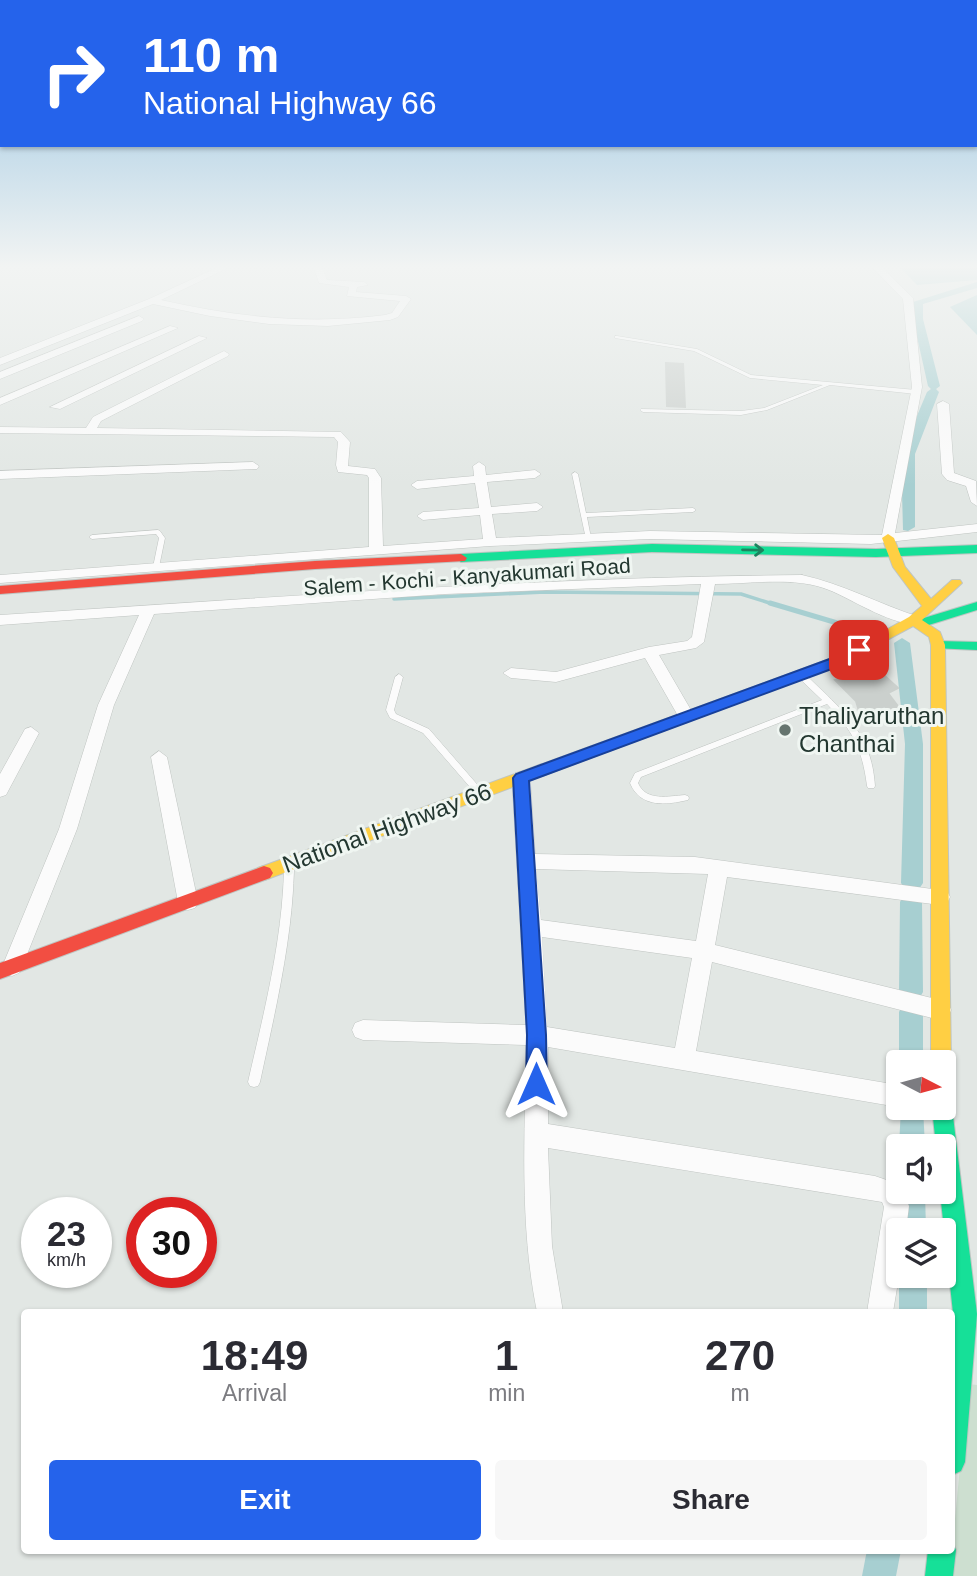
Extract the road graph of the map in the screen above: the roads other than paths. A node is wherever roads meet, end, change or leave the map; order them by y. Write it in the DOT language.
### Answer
graph roads {
  1 [pos="57,339"];
  2 [pos="67,339"];
  3 [pos="90,339"];
  4 [pos="149,339"];
  5 [pos="201,339"];
  6 [pos="626,339"];
  7 [pos="911,339"];
  8 [pos="81,342"];
  9 [pos="113,354"];
  10 [pos="224,354"];
  11 [pos="0,362"];
  12 [pos="151,367"];
  13 [pos="0,376"];
  14 [pos="833,383"];
  15 [pos="916,392"];
  16 [pos="0,402"];
  17 [pos="943,404"];
  18 [pos="56,407"];
  19 [pos="643,410"];
  20 [pos="0,430"];
  21 [pos="89,431"];
  22 [pos="253,466"];
  23 [pos="479,466"];
  24 [pos="535,474"];
  25 [pos="575,474"];
  26 [pos="0,475"];
  27 [pos="482,480"];
  28 [pos="417,485"];
  29 [pos="977,502"];
  30 [pos="537,507"];
  31 [pos="693,510"];
  32 [pos="487,512"];
  33 [pos="583,515"];
  34 [pos="423,516"];
  35 [pos="977,528"];
  36 [pos="92,537"];
  37 [pos="588,538"];
  38 [pos="491,542"];
  39 [pos="888,545"];
  40 [pos="976,548"];
  41 [pos="376,551"];
  42 [pos="939,551"];
  43 [pos="156,567"];
  44 [pos="826,569"];
  45 [pos="868,569"];
  46 [pos="895,569"];
  47 [pos="932,571"];
  48 [pos="0,579"];
  49 [pos="709,580"];
  50 [pos="956,583"];
  51 [pos="0,590"];
  52 [pos="977,590"];
  53 [pos="977,606"];
  54 [pos="930,607"];
  55 [pos="0,608"];
  56 [pos="148,612"];
  57 [pos="0,620"];
  58 [pos="917,622"];
  59 [pos="938,645"];
  60 [pos="977,646"];
  61 [pos="649,652"];
  62 [pos="511,673"];
  63 [pos="801,675"];
  64 [pos="399,677"];
  65 [pos="827,701"];
  66 [pos="687,717"];
  67 [pos="31,733"];
  68 [pos="159,757"];
  69 [pos="521,778"];
  70 [pos="871,786"];
  71 [pos="0,790"];
  72 [pos="480,794"];
  73 [pos="685,798"];
  74 [pos="525,862"];
  75 [pos="289,864"];
  76 [pos="719,868"];
  77 [pos="940,897"];
  78 [pos="188,902"];
  79 [pos="530,927"];
  80 [pos="704,951"];
  81 [pos="6,969"];
  82 [pos="940,1010"];
  83 [pos="363,1030"];
  84 [pos="537,1035"];
  85 [pos="941,1050"];
  86 [pos="684,1058"];
  87 [pos="254,1082"];
  88 [pos="886,1094"];
  89 [pos="942,1120"];
  90 [pos="536,1134"];
  91 [pos="896,1218"];
  92 [pos="949,1218"];
  93 [pos="956,1283"];
  94 [pos="886,1288"];
  95 [pos="549,1309"];
  96 [pos="881,1309"];
  97 [pos="957,1364"];
  98 [pos="955,1403"];
  99 [pos="942,1554"];
  100 [pos="939,1576"];
  1 -- 11 [label="street"];
  2 -- 8 [label="street"];
  3 -- 8 [label="street"];
  4 -- 9 [label="street"];
  5 -- 12 [label="street"];
  6 -- 14 [label="lane"];
  7 -- 15 [label="street"];
  8 -- 9 [label="street"];
  8 -- 13 [label="street"];
  9 -- 12 [label="street"];
  9 -- 16 [label="street"];
  10 -- 21 [label="street"];
  12 -- 18 [label="street"];
  14 -- 15 [label="lane"];
  14 -- 19 [label="lane"];
  15 -- 39 [label="street"];
  17 -- 29 [label="street"];
  20 -- 21 [label="street"];
  21 -- 41 [label="street"];
  22 -- 26 [label="street"];
  23 -- 27 [label="street"];
  24 -- 27 [label="street"];
  25 -- 33 [label="lane"];
  27 -- 28 [label="street"];
  27 -- 32 [label="street"];
  30 -- 32 [label="street"];
  31 -- 33 [label="lane"];
  32 -- 34 [label="street"];
  32 -- 38 [label="street"];
  33 -- 37 [label="lane"];
  35 -- 39 [label="street"];
  36 -- 43 [label="lane"];
  37 -- 38 [label="street"];
  37 -- 39 [label="street"];
  38 -- 41 [label="street"];
  39 -- 42 [label="main road, Salem - Kochi - Kanyakumari Road"];
  39 -- 46 [label="main road"];
  51 -- 39 [label="main road, Salem - Kochi - Kanyakumari Road, one-way"];
  40 -- 42 [label="main road, Salem - Kochi - Kanyakumari Road"];
  41 -- 43 [label="street"];
  42 -- 47 [label="main road"];
  43 -- 48 [label="street"];
  44 -- 55 [label="main road, Salem - Kochi - Kanyakumari Road"];
  45 -- 46 [label="main road"];
  46 -- 47 [label="main road"];
  46 -- 54 [label="main road"];
  47 -- 50 [label="main road"];
  49 -- 56 [label="street"];
  49 -- 58 [label="street"];
  49 -- 61 [label="street"];
  50 -- 52 [label="main road"];
  50 -- 54 [label="main road, National Highway 66"];
  53 -- 58 [label="main road"];
  54 -- 58 [label="main road, National Highway 66"];
  56 -- 57 [label="street"];
  56 -- 81 [label="street"];
  58 -- 59 [label="main road"];
  58 -- 63 [label="main road, National Highway 66"];
  59 -- 60 [label="main road"];
  59 -- 77 [label="main road"];
  61 -- 62 [label="street"];
  61 -- 66 [label="street"];
  63 -- 65 [label="lane"];
  63 -- 66 [label="main road, National Highway 66"];
  64 -- 72 [label="lane"];
  65 -- 70 [label="lane"];
  65 -- 73 [label="lane"];
  66 -- 69 [label="main road, National Highway 66"];
  67 -- 71 [label="street"];
  68 -- 78 [label="street"];
  69 -- 72 [label="main road, National Highway 66"];
  69 -- 74 [label="street"];
  72 -- 75 [label="main road, National Highway 66"];
  74 -- 76 [label="street"];
  74 -- 79 [label="street"];
  75 -- 78 [label="main road, National Highway 66"];
  75 -- 87 [label="lane"];
  76 -- 77 [label="street"];
  76 -- 80 [label="street"];
  77 -- 82 [label="main road"];
  78 -- 81 [label="main road, National Highway 66"];
  79 -- 80 [label="street"];
  79 -- 84 [label="street"];
  80 -- 82 [label="street"];
  80 -- 86 [label="street"];
  82 -- 85 [label="main road"];
  83 -- 84 [label="street"];
  84 -- 86 [label="street"];
  84 -- 90 [label="street"];
  86 -- 88 [label="street"];
  89 -- 92 [label="main road"];
  90 -- 91 [label="street"];
  90 -- 95 [label="street"];
  93 -- 97 [label="main road"];
  94 -- 96 [label="street"];
  97 -- 98 [label="main road"];
  99 -- 100 [label="main road"];
}
